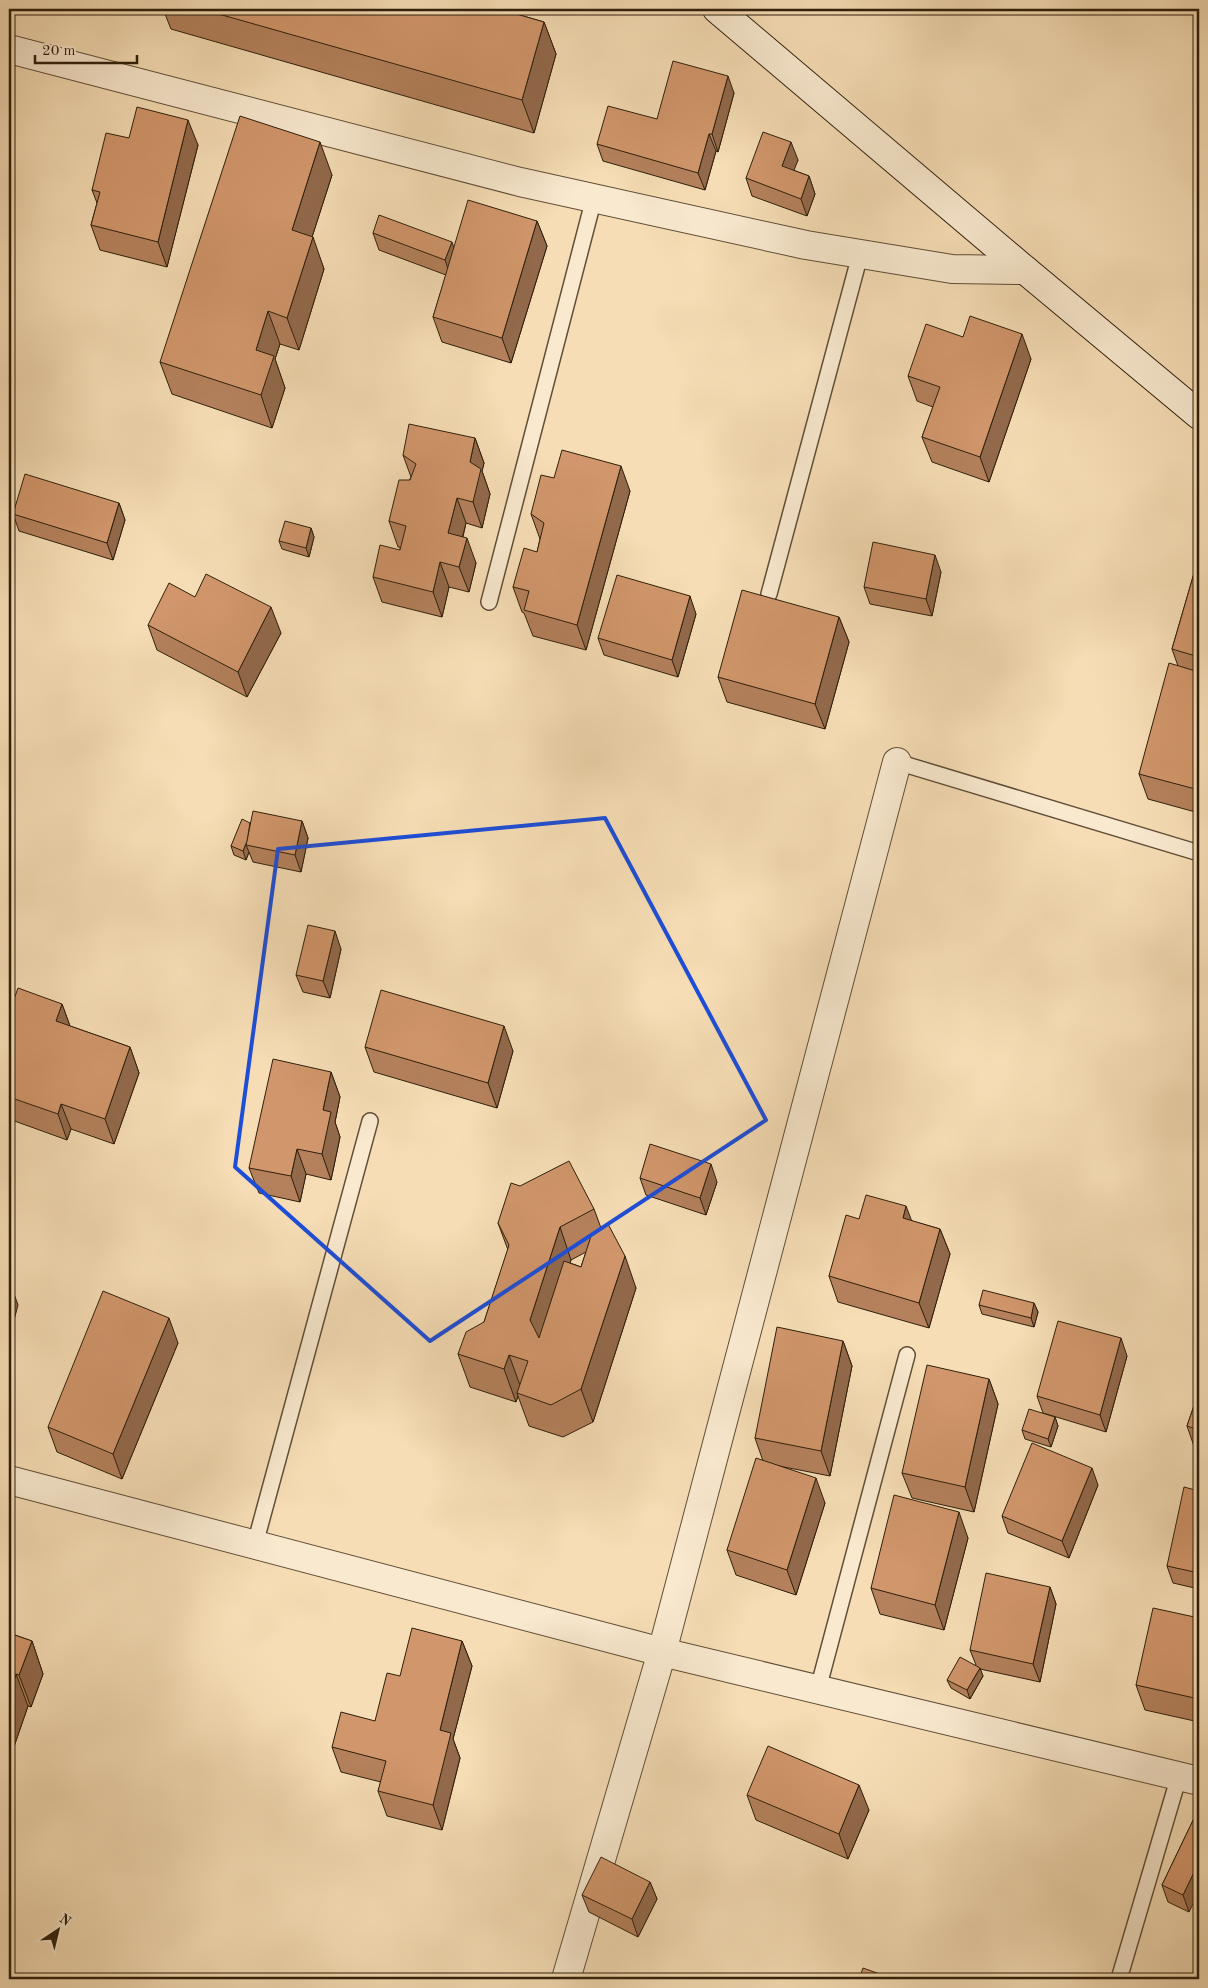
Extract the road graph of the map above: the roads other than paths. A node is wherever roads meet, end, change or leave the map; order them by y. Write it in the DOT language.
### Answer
graph roads {
  1 [pos="717,9"];
  2 [pos="9,49"];
  3 [pos="594,198"];
  4 [pos="860,255"];
  5 [pos="1025,270"];
  6 [pos="1199,415"];
  7 [pos="769,594"];
  8 [pos="490,602"];
  9 [pos="897,762"];
  10 [pos="1199,853"];
  11 [pos="370,1121"];
  12 [pos="907,1355"];
  13 [pos="9,1480"];
  14 [pos="255,1544"];
  15 [pos="662,1652"];
  16 [pos="818,1689"];
  17 [pos="1189,1778"];
  18 [pos="566,1979"];
  19 [pos="1119,1979"];
  1 -- 5 [label="street"];
  2 -- 3 [label="street"];
  3 -- 4 [label="street"];
  3 -- 8 [label="lane"];
  4 -- 5 [label="street"];
  4 -- 7 [label="lane"];
  5 -- 6 [label="street"];
  9 -- 10 [label="lane"];
  9 -- 15 [label="street"];
  11 -- 14 [label="lane"];
  12 -- 16 [label="lane"];
  13 -- 14 [label="street"];
  14 -- 15 [label="street"];
  15 -- 16 [label="street"];
  15 -- 18 [label="street"];
  16 -- 17 [label="street"];
  17 -- 19 [label="lane"];
}
